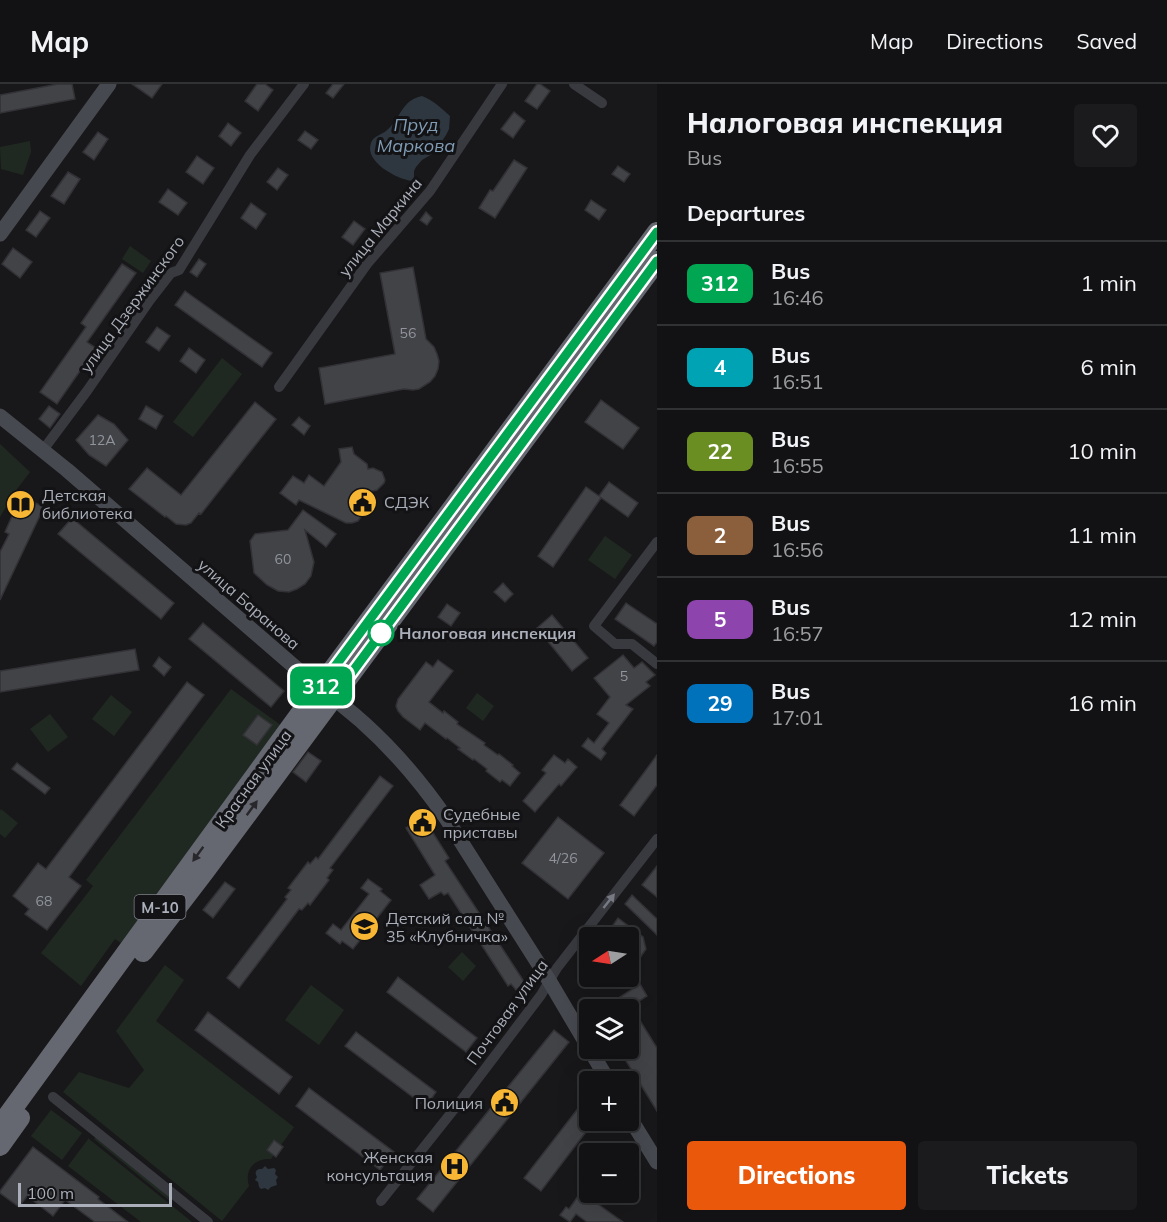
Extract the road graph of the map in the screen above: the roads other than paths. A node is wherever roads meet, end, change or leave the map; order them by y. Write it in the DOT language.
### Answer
graph roads {
  1 [pos="109,84"];
  2 [pos="304,84"];
  3 [pos="502,84"];
  4 [pos="574,84"];
  5 [pos="602,103"];
  6 [pos="657,232"];
  7 [pos="0,234"];
  8 [pos="657,261"];
  9 [pos="279,387"];
  10 [pos="0,416"];
  11 [pos="7,426"];
  12 [pos="43,450"];
  13 [pos="657,542"];
  14 [pos="657,664"];
  15 [pos="326,693"];
  16 [pos="657,839"];
  17 [pos="550,982"];
  18 [pos="603,1071"];
  19 [pos="53,1097"];
  20 [pos="0,1126"];
  21 [pos="638,1131"];
  22 [pos="0,1146"];
  23 [pos="657,1162"];
  24 [pos="381,1201"];
  25 [pos="208,1222"];
  1 -- 7 [label="street"];
  2 -- 12 [label="street, улица Дзержинского"];
  3 -- 9 [label="street, улица Маркина"];
  4 -- 5 [label="street"];
  6 -- 15 [label="highway, Красная улица / М-10"];
  8 -- 15 [label="highway, Красная улица / М-10"];
  10 -- 11 [label="street, улица Баранова"];
  11 -- 12 [label="street, улица Баранова"];
  12 -- 15 [label="street, улица Баранова"];
  13 -- 14 [label="street"];
  15 -- 17 [label="street, улица Баранова"];
  15 -- 20 [label="highway, Красная улица / М-10, one-way"];
  22 -- 15 [label="highway, Красная улица / М-10, one-way"];
  17 -- 16 [label="street, Почтовая улица, one-way"];
  17 -- 18 [label="street, улица Баранова"];
  17 -- 24 [label="street, Почтовая улица"];
  19 -- 25 [label="street"];
  21 -- 23 [label="street"];
}
